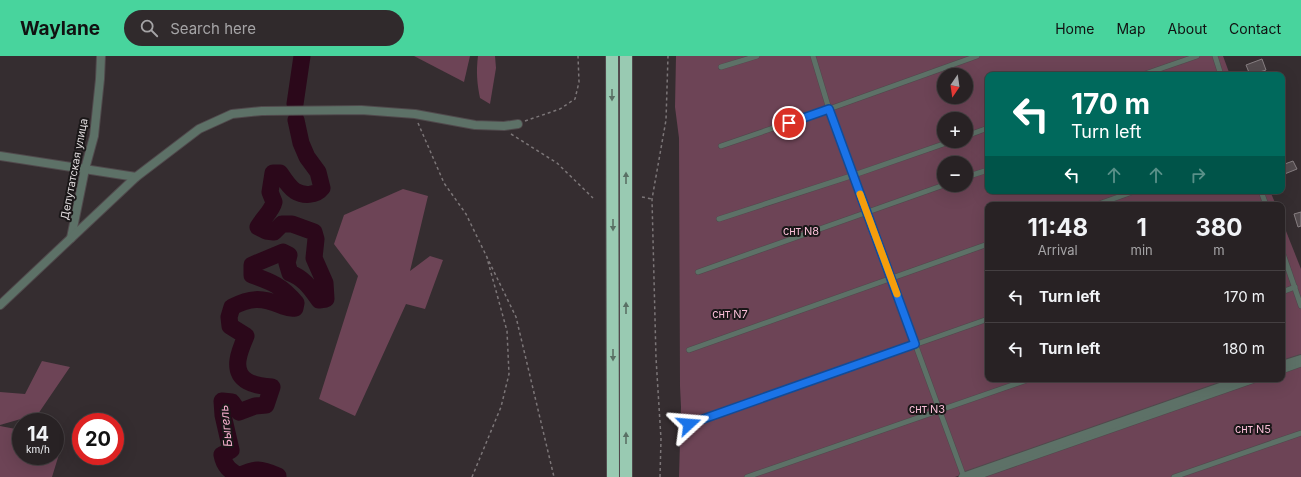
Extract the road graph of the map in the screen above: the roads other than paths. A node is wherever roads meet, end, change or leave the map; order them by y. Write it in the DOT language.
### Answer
graph roads {
  1 [pos="101,56"];
  2 [pos="612,56"];
  3 [pos="626,56"];
  4 [pos="757,56"];
  5 [pos="813,56"];
  6 [pos="976,56"];
  7 [pos="1197,56"];
  8 [pos="1215,56"];
  9 [pos="721,67"];
  10 [pos="1151,72"];
  11 [pos="1220,72"];
  12 [pos="829,109"];
  13 [pos="518,124"];
  14 [pos="985,129"];
  15 [pos="973,133"];
  16 [pos="721,146"];
  17 [pos="937,146"];
  18 [pos="0,156"];
  19 [pos="85,169"];
  20 [pos="985,171"];
  21 [pos="854,175"];
  22 [pos="973,175"];
  23 [pos="136,177"];
  24 [pos="937,187"];
  25 [pos="1127,194"];
  26 [pos="1104,202"];
  27 [pos="867,212"];
  28 [pos="719,219"];
  29 [pos="71,238"];
  30 [pos="985,245"];
  31 [pos="1285,259"];
  32 [pos="698,272"];
  33 [pos="891,279"];
  34 [pos="1295,287"];
  35 [pos="1285,291"];
  36 [pos="0,305"];
  37 [pos="1301,306"];
  38 [pos="985,320"];
  39 [pos="915,344"];
  40 [pos="689,350"];
  41 [pos="1301,359"];
  42 [pos="1285,364"];
  43 [pos="1301,364"];
  44 [pos="1285,369"];
  45 [pos="1021,382"];
  46 [pos="1234,382"];
  47 [pos="1249,382"];
  48 [pos="939,410"];
  49 [pos="689,424"];
  50 [pos="1301,433"];
  51 [pos="613,477"];
  52 [pos="626,477"];
  53 [pos="747,477"];
  54 [pos="963,477"];
  55 [pos="977,477"];
  56 [pos="1174,477"];
  1 -- 19 [label="street, Депутатская улица"];
  2 -- 51 [label="highway, one-way"];
  52 -- 3 [label="highway, one-way"];
  4 -- 9 [label="lane"];
  5 -- 12 [label="lane"];
  6 -- 12 [label="lane"];
  7 -- 10 [label="lane"];
  8 -- 11 [label="lane"];
  12 -- 16 [label="lane"];
  12 -- 21 [label="lane"];
  13 -- 23 [label="street"];
  14 -- 15 [label="lane"];
  17 -- 21 [label="lane"];
  18 -- 19 [label="street"];
  19 -- 23 [label="street"];
  19 -- 29 [label="street, Депутатская улица"];
  20 -- 22 [label="lane"];
  21 -- 27 [label="lane"];
  21 -- 28 [label="lane"];
  23 -- 29 [label="street"];
  24 -- 27 [label="lane"];
  25 -- 26 [label="lane"];
  27 -- 32 [label="lane"];
  27 -- 33 [label="lane"];
  29 -- 36 [label="street"];
  30 -- 33 [label="lane"];
  31 -- 34 [label="lane"];
  33 -- 39 [label="lane"];
  33 -- 40 [label="lane"];
  34 -- 35 [label="lane"];
  34 -- 37 [label="lane"];
  38 -- 39 [label="lane"];
  39 -- 48 [label="lane"];
  39 -- 49 [label="lane"];
  41 -- 42 [label="street"];
  43 -- 44 [label="lane"];
  45 -- 48 [label="lane"];
  46 -- 54 [label="street"];
  47 -- 55 [label="lane"];
  48 -- 53 [label="lane"];
  48 -- 54 [label="lane"];
  50 -- 56 [label="lane"];
}
